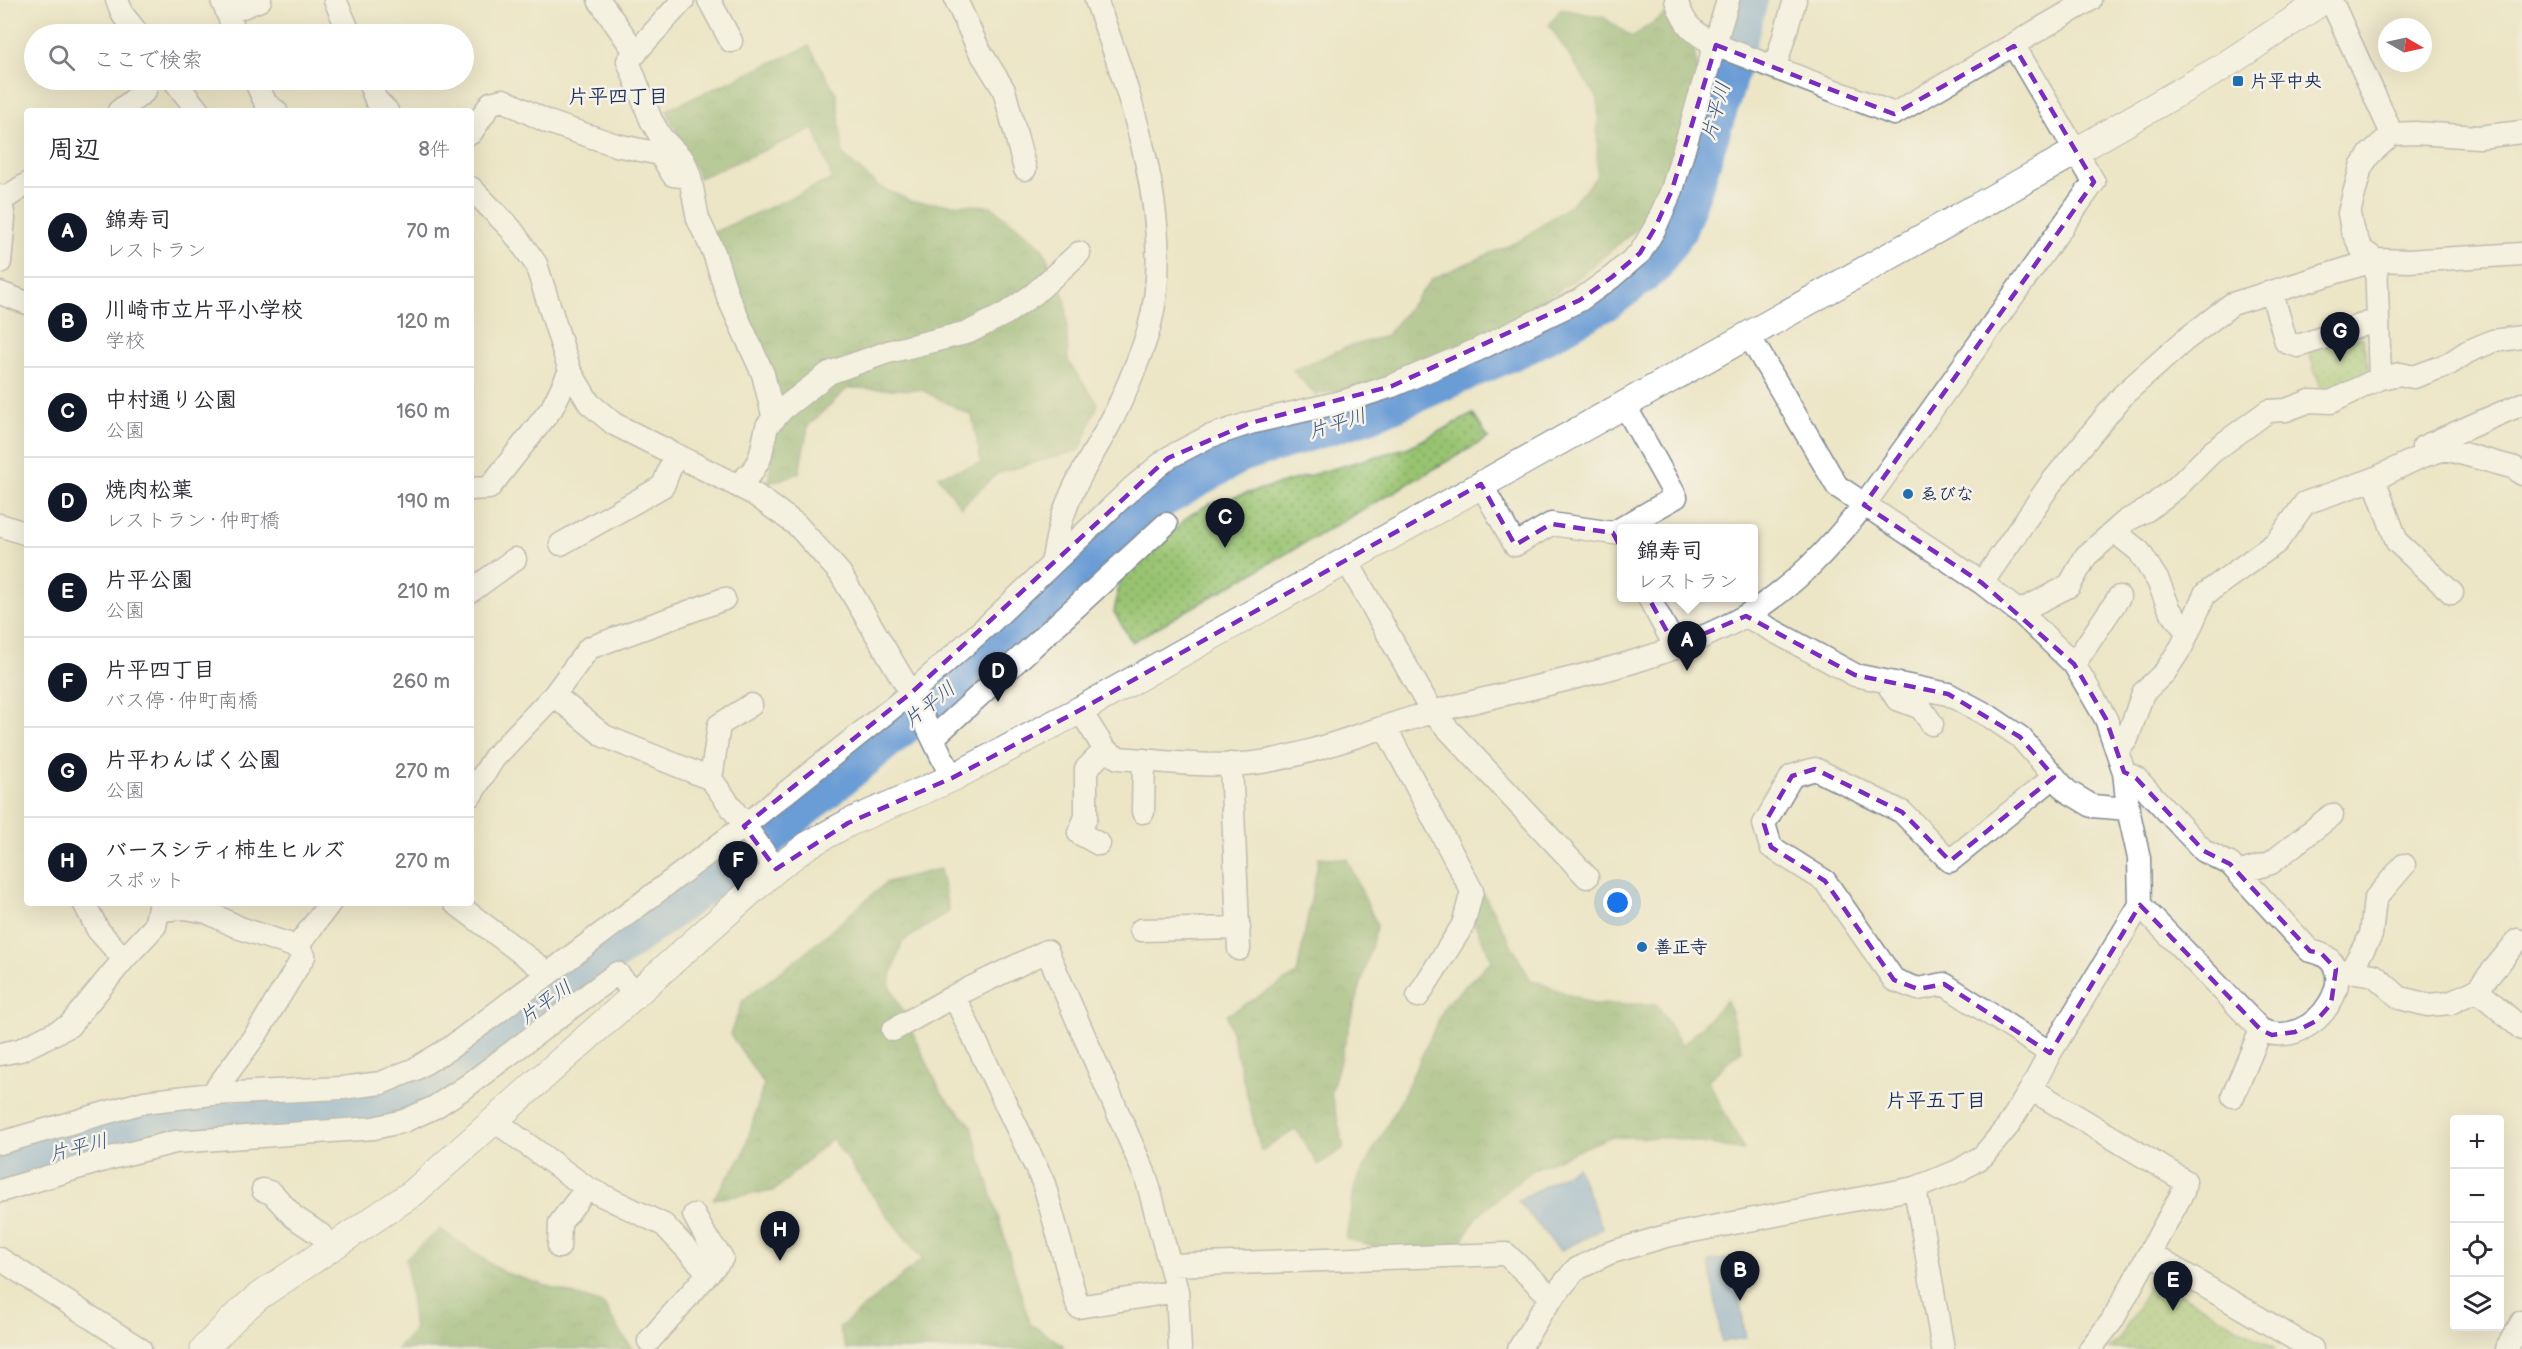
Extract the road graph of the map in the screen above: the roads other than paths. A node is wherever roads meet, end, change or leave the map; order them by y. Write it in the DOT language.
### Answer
graph roads {
  1 [pos="117,0"];
  2 [pos="260,0"];
  3 [pos="335,0"];
  4 [pos="599,0"];
  5 [pos="683,0"];
  6 [pos="709,0"];
  7 [pos="956,0"];
  8 [pos="1096,0"];
  9 [pos="1676,0"];
  10 [pos="1728,0"];
  11 [pos="1795,0"];
  12 [pos="2090,0"];
  13 [pos="2324,0"];
  14 [pos="2331,0"];
  15 [pos="225,7"];
  16 [pos="130,24"];
  17 [pos="232,24"];
  18 [pos="346,24"];
  19 [pos="731,41"];
  20 [pos="1719,46"];
  21 [pos="2014,46"];
  22 [pos="636,53"];
  23 [pos="1775,67"];
  24 [pos="145,90"];
  25 [pos="182,90"];
  26 [pos="260,90"];
  27 [pos="372,90"];
  28 [pos="123,108"];
  29 [pos="196,108"];
  30 [pos="272,108"];
  31 [pos="384,108"];
  32 [pos="474,128"];
  33 [pos="2522,132"];
  34 [pos="2392,135"];
  35 [pos="2075,152"];
  36 [pos="1025,169"];
  37 [pos="690,177"];
  38 [pos="24,186"];
  39 [pos="474,191"];
  40 [pos="1,198"];
  41 [pos="1079,253"];
  42 [pos="2522,254"];
  43 [pos="2376,260"];
  44 [pos="0,262"];
  45 [pos="0,293"];
  46 [pos="2272,293"];
  47 [pos="24,302"];
  48 [pos="2378,320"];
  49 [pos="1749,334"];
  50 [pos="2522,337"];
  51 [pos="570,370"];
  52 [pos="2380,378"];
  53 [pos="1624,404"];
  54 [pos="2522,404"];
  55 [pos="774,419"];
  56 [pos="675,455"];
  57 [pos="2420,457"];
  58 [pos="2522,474"];
  59 [pos="2374,479"];
  60 [pos="1481,484"];
  61 [pos="736,486"];
  62 [pos="474,489"];
  63 [pos="1864,506"];
  64 [pos="1166,524"];
  65 [pos="1639,524"];
  66 [pos="0,525"];
  67 [pos="2115,532"];
  68 [pos="24,533"];
  69 [pos="1617,540"];
  70 [pos="561,544"];
  71 [pos="515,559"];
  72 [pos="1347,561"];
  73 [pos="1052,563"];
  74 [pos="1982,583"];
  75 [pos="474,589"];
  76 [pos="2452,593"];
  77 [pos="2119,597"];
  78 [pos="724,599"];
  79 [pos="1652,602"];
  80 [pos="2018,612"];
  81 [pos="1746,616"];
  82 [pos="2187,632"];
  83 [pos="1675,646"];
  84 [pos="2074,664"];
  85 [pos="1887,683"];
  86 [pos="554,695"];
  87 [pos="751,705"];
  88 [pos="1080,710"];
  89 [pos="1432,712"];
  90 [pos="922,717"];
  91 [pos="1932,724"];
  92 [pos="1385,727"];
  93 [pos="1105,750"];
  94 [pos="1144,760"];
  95 [pos="2121,761"];
  96 [pos="1231,764"];
  97 [pos="2054,777"];
  98 [pos="952,778"];
  99 [pos="711,779"];
  100 [pos="474,790"];
  101 [pos="2128,809"];
  102 [pos="1143,812"];
  103 [pos="2332,815"];
  104 [pos="744,826"];
  105 [pos="1099,844"];
  106 [pos="772,864"];
  107 [pos="2404,865"];
  108 [pos="2238,873"];
  109 [pos="1587,877"];
  110 [pos="2140,905"];
  111 [pos="86,906"];
  112 [pos="328,906"];
  113 [pos="459,906"];
  114 [pos="160,907"];
  115 [pos="1141,930"];
  116 [pos="2518,940"];
  117 [pos="297,947"];
  118 [pos="124,959"];
  119 [pos="2343,970"];
  120 [pos="548,973"];
  121 [pos="2477,990"];
  122 [pos="636,995"];
  123 [pos="954,996"];
  124 [pos="1418,996"];
  125 [pos="2522,1029"];
  126 [pos="893,1030"];
  127 [pos="2261,1030"];
  128 [pos="2050,1053"];
  129 [pos="0,1054"];
  130 [pos="2031,1089"];
  131 [pos="212,1094"];
  132 [pos="2233,1096"];
  133 [pos="495,1121"];
  134 [pos="0,1143"];
  135 [pos="587,1188"];
  136 [pos="1915,1188"];
  137 [pos="263,1190"];
  138 [pos="0,1191"];
  139 [pos="694,1215"];
  140 [pos="559,1247"];
  141 [pos="328,1248"];
  142 [pos="2150,1254"];
  143 [pos="0,1259"];
  144 [pos="1170,1265"];
  145 [pos="708,1272"];
  146 [pos="1177,1291"];
  147 [pos="1552,1298"];
  148 [pos="2522,1322"];
  149 [pos="649,1341"];
  150 [pos="140,1349"];
  151 [pos="204,1349"];
  152 [pos="1180,1349"];
  153 [pos="1520,1349"];
  154 [pos="1943,1349"];
  155 [pos="2090,1349"];
  156 [pos="2312,1349"];
  157 [pos="2506,1349"];
  1 -- 16 [label="street"];
  2 -- 15 [label="street"];
  3 -- 18 [label="street"];
  4 -- 22 [label="street"];
  5 -- 22 [label="street"];
  6 -- 19 [label="street"];
  7 -- 36 [label="street"];
  8 -- 73 [label="street"];
  9 -- 20 [label="street"];
  10 -- 20 [label="street"];
  11 -- 23 [label="street"];
  12 -- 21 [label="street"];
  13 -- 35 [label="main road"];
  14 -- 34 [label="street"];
  15 -- 17 [label="street"];
  20 -- 23 [label="street"];
  20 -- 73 [label="street"];
  21 -- 23 [label="street"];
  21 -- 35 [label="street"];
  22 -- 37 [label="street"];
  24 -- 28 [label="street"];
  25 -- 29 [label="street"];
  26 -- 30 [label="street"];
  27 -- 31 [label="street"];
  32 -- 37 [label="street"];
  33 -- 34 [label="street"];
  34 -- 43 [label="street"];
  35 -- 49 [label="main road"];
  35 -- 63 [label="street"];
  37 -- 55 [label="street"];
  38 -- 40 [label="street"];
  39 -- 51 [label="street"];
  40 -- 44 [label="street"];
  41 -- 55 [label="street"];
  42 -- 43 [label="street"];
  43 -- 46 [label="street"];
  43 -- 48 [label="street"];
  45 -- 47 [label="street"];
  46 -- 48 [label="street"];
  46 -- 74 [label="street"];
  48 -- 52 [label="street"];
  49 -- 53 [label="main road"];
  49 -- 63 [label="street"];
  50 -- 52 [label="street"];
  51 -- 56 [label="street"];
  51 -- 62 [label="street"];
  52 -- 67 [label="street"];
  53 -- 60 [label="main road"];
  53 -- 65 [label="street"];
  54 -- 57 [label="street"];
  55 -- 61 [label="street"];
  56 -- 61 [label="street"];
  56 -- 70 [label="street"];
  57 -- 58 [label="street"];
  57 -- 59 [label="street"];
  59 -- 76 [label="street"];
  59 -- 82 [label="street"];
  60 -- 69 [label="street"];
  60 -- 72 [label="main road"];
  61 -- 90 [label="street"];
  63 -- 74 [label="street"];
  63 -- 81 [label="street"];
  64 -- 90 [label="street"];
  66 -- 68 [label="street"];
  67 -- 80 [label="street"];
  67 -- 82 [label="street"];
  71 -- 75 [label="street"];
  72 -- 88 [label="main road"];
  72 -- 89 [label="street"];
  73 -- 90 [label="street"];
  74 -- 80 [label="street"];
  77 -- 84 [label="street"];
  78 -- 86 [label="street"];
  79 -- 83 [label="street"];
  80 -- 84 [label="street"];
  81 -- 83 [label="street"];
  81 -- 85 [label="street"];
  82 -- 95 [label="street"];
  83 -- 89 [label="street"];
  84 -- 95 [label="street"];
  85 -- 91 [label="street"];
  85 -- 97 [label="street"];
  86 -- 99 [label="street"];
  86 -- 100 [label="street"];
  87 -- 99 [label="street"];
  88 -- 93 [label="street"];
  88 -- 98 [label="main road"];
  89 -- 92 [label="street"];
  89 -- 109 [label="street"];
  90 -- 98 [label="street"];
  90 -- 104 [label="street"];
  92 -- 96 [label="street"];
  92 -- 124 [label="street"];
  93 -- 94 [label="street"];
  93 -- 105 [label="street"];
  94 -- 96 [label="street"];
  94 -- 102 [label="street"];
  95 -- 101 [label="street"];
  95 -- 108 [label="street"];
  96 -- 115 [label="street"];
  97 -- 101 [label="street"];
  97 -- 128 [label="street"];
  98 -- 106 [label="main road"];
  99 -- 104 [label="street"];
  101 -- 110 [label="street"];
  103 -- 108 [label="street"];
  104 -- 106 [label="street"];
  104 -- 120 [label="street"];
  106 -- 122 [label="main road"];
  107 -- 119 [label="street"];
  108 -- 119 [label="street"];
  110 -- 127 [label="street"];
  110 -- 128 [label="street"];
  111 -- 118 [label="street"];
  112 -- 117 [label="street"];
  113 -- 120 [label="street"];
  114 -- 117 [label="street"];
  114 -- 118 [label="street"];
  116 -- 121 [label="street"];
  117 -- 131 [label="street"];
  118 -- 129 [label="street"];
  119 -- 121 [label="street"];
  119 -- 127 [label="street"];
  120 -- 131 [label="street"];
  121 -- 125 [label="street"];
  122 -- 133 [label="main road"];
  122 -- 138 [label="street"];
  123 -- 126 [label="street"];
  123 -- 144 [label="street"];
  123 -- 146 [label="street"];
  127 -- 132 [label="street"];
  128 -- 130 [label="street"];
  130 -- 136 [label="street"];
  130 -- 142 [label="street"];
  131 -- 134 [label="street"];
  133 -- 135 [label="street"];
  133 -- 141 [label="main road"];
  135 -- 140 [label="street"];
  135 -- 145 [label="street"];
  136 -- 147 [label="street"];
  136 -- 154 [label="street"];
  137 -- 141 [label="street"];
  139 -- 145 [label="street"];
  141 -- 151 [label="main road"];
  142 -- 155 [label="street"];
  142 -- 156 [label="street"];
  143 -- 150 [label="street"];
  144 -- 146 [label="street"];
  144 -- 147 [label="street"];
  145 -- 149 [label="street"];
  146 -- 152 [label="street"];
  147 -- 153 [label="street"];
  148 -- 157 [label="street"];
}
